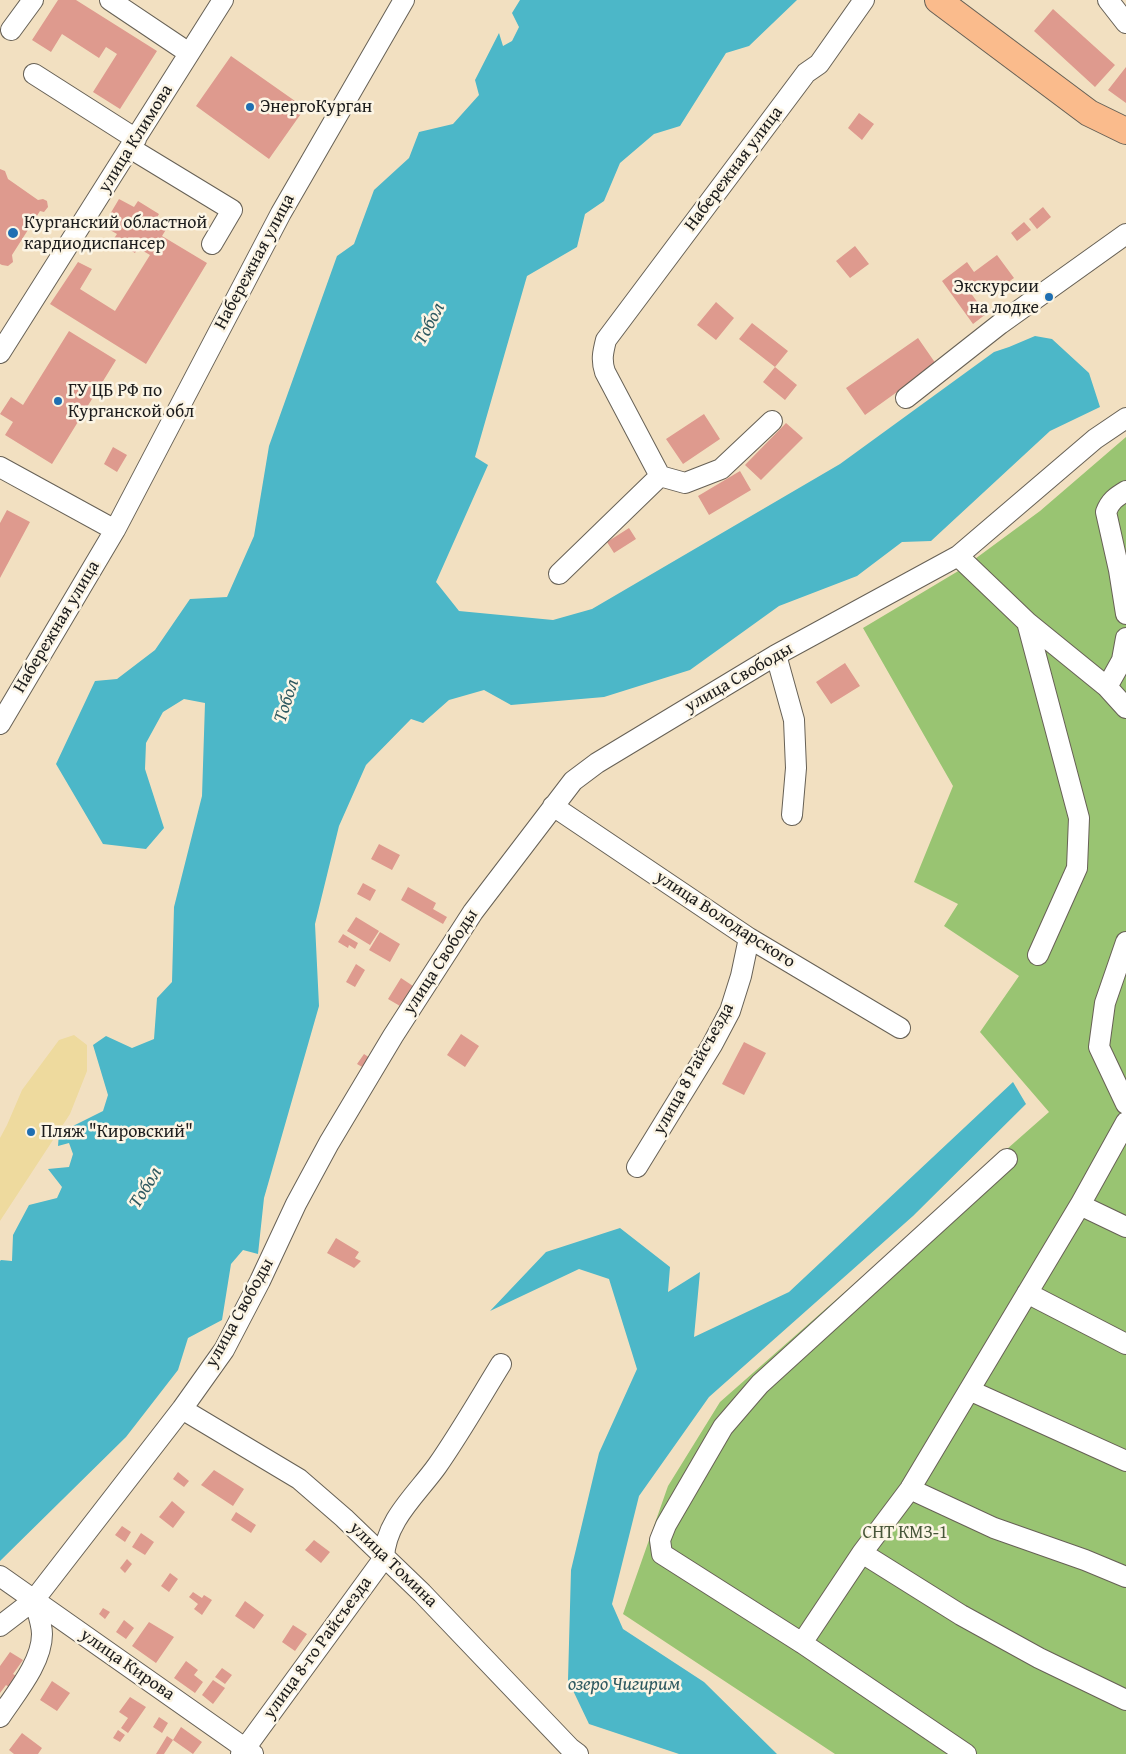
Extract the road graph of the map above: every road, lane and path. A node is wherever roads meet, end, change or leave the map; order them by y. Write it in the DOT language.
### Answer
graph roads {
  1 [pos="33,0"];
  2 [pos="223,0"];
  3 [pos="404,0"];
  4 [pos="864,0"];
  5 [pos="938,0"];
  6 [pos="1108,0"];
  7 [pos="118,2"];
  8 [pos="1126,22"];
  9 [pos="12,30"];
  10 [pos="189,54"];
  11 [pos="34,74"];
  12 [pos="1126,131"];
  13 [pos="133,143"];
  14 [pos="1126,234"];
  15 [pos="212,244"];
  16 [pos="0,353"];
  17 [pos="906,398"];
  18 [pos="1126,418"];
  19 [pos="772,420"];
  20 [pos="0,467"];
  21 [pos="660,476"];
  22 [pos="1126,491"];
  23 [pos="115,530"];
  24 [pos="958,556"];
  25 [pos="559,574"];
  26 [pos="1126,614"];
  27 [pos="1027,622"];
  28 [pos="1126,638"];
  29 [pos="776,655"];
  30 [pos="1106,687"];
  31 [pos="1126,708"];
  32 [pos="0,724"];
  33 [pos="553,806"];
  34 [pos="792,815"];
  35 [pos="749,938"];
  36 [pos="1126,942"];
  37 [pos="1038,955"];
  38 [pos="900,1028"];
  39 [pos="1126,1104"];
  40 [pos="1126,1122"];
  41 [pos="1007,1159"];
  42 [pos="637,1167"];
  43 [pos="1080,1205"];
  44 [pos="1126,1227"];
  45 [pos="1027,1293"];
  46 [pos="1126,1344"];
  47 [pos="501,1364"];
  48 [pos="969,1390"];
  49 [pos="182,1408"];
  50 [pos="1126,1461"];
  51 [pos="910,1489"];
  52 [pos="862,1553"];
  53 [pos="384,1558"];
  54 [pos="0,1576"];
  55 [pos="1126,1577"];
  56 [pos="26,1594"];
  57 [pos="0,1626"];
  58 [pos="802,1643"];
  59 [pos="1126,1700"];
  60 [pos="0,1717"];
  61 [pos="246,1752"];
  62 [pos="578,1754"];
  63 [pos="966,1754"];
  1 -- 9 [label="street"];
  2 -- 10 [label="street, улица Климова"];
  3 -- 23 [label="street, Набережная улица"];
  4 -- 21 [label="street, Набережная улица"];
  5 -- 12 [label="main road"];
  6 -- 8 [label="street"];
  7 -- 10 [label="street"];
  10 -- 13 [label="street, улица Климова"];
  11 -- 13 [label="street"];
  13 -- 15 [label="street"];
  13 -- 16 [label="street, улица Климова"];
  14 -- 17 [label="street"];
  18 -- 24 [label="street, улица Свободы"];
  19 -- 21 [label="street"];
  20 -- 23 [label="street"];
  21 -- 25 [label="street"];
  22 -- 26 [label="street"];
  23 -- 32 [label="street, Набережная улица"];
  24 -- 27 [label="street"];
  24 -- 29 [label="street, улица Свободы"];
  27 -- 30 [label="street"];
  27 -- 37 [label="street"];
  28 -- 30 [label="street"];
  29 -- 33 [label="street, улица Свободы"];
  29 -- 34 [label="street"];
  30 -- 31 [label="street"];
  33 -- 35 [label="street, улица Володарского"];
  33 -- 49 [label="street, улица Свободы"];
  35 -- 38 [label="street, улица Володарского"];
  35 -- 42 [label="street, улица 8 Райсъезда"];
  36 -- 39 [label="street"];
  40 -- 43 [label="street"];
  41 -- 58 [label="street"];
  43 -- 44 [label="street"];
  43 -- 45 [label="street"];
  45 -- 46 [label="street"];
  45 -- 48 [label="street"];
  47 -- 53 [label="street, улица 8-го Райсъезда"];
  48 -- 50 [label="street"];
  48 -- 51 [label="street"];
  49 -- 53 [label="street, улица Томина"];
  49 -- 56 [label="street, улица Свободы"];
  51 -- 52 [label="street"];
  51 -- 55 [label="street"];
  52 -- 58 [label="street"];
  52 -- 59 [label="street"];
  53 -- 61 [label="street, улица 8-го Райсъезда"];
  53 -- 62 [label="street, улица Томина"];
  54 -- 56 [label="street, улица Кирова"];
  56 -- 57 [label="street, улица Свободы"];
  56 -- 60 [label="street"];
  56 -- 61 [label="street, улица Кирова"];
  58 -- 63 [label="street"];
}
